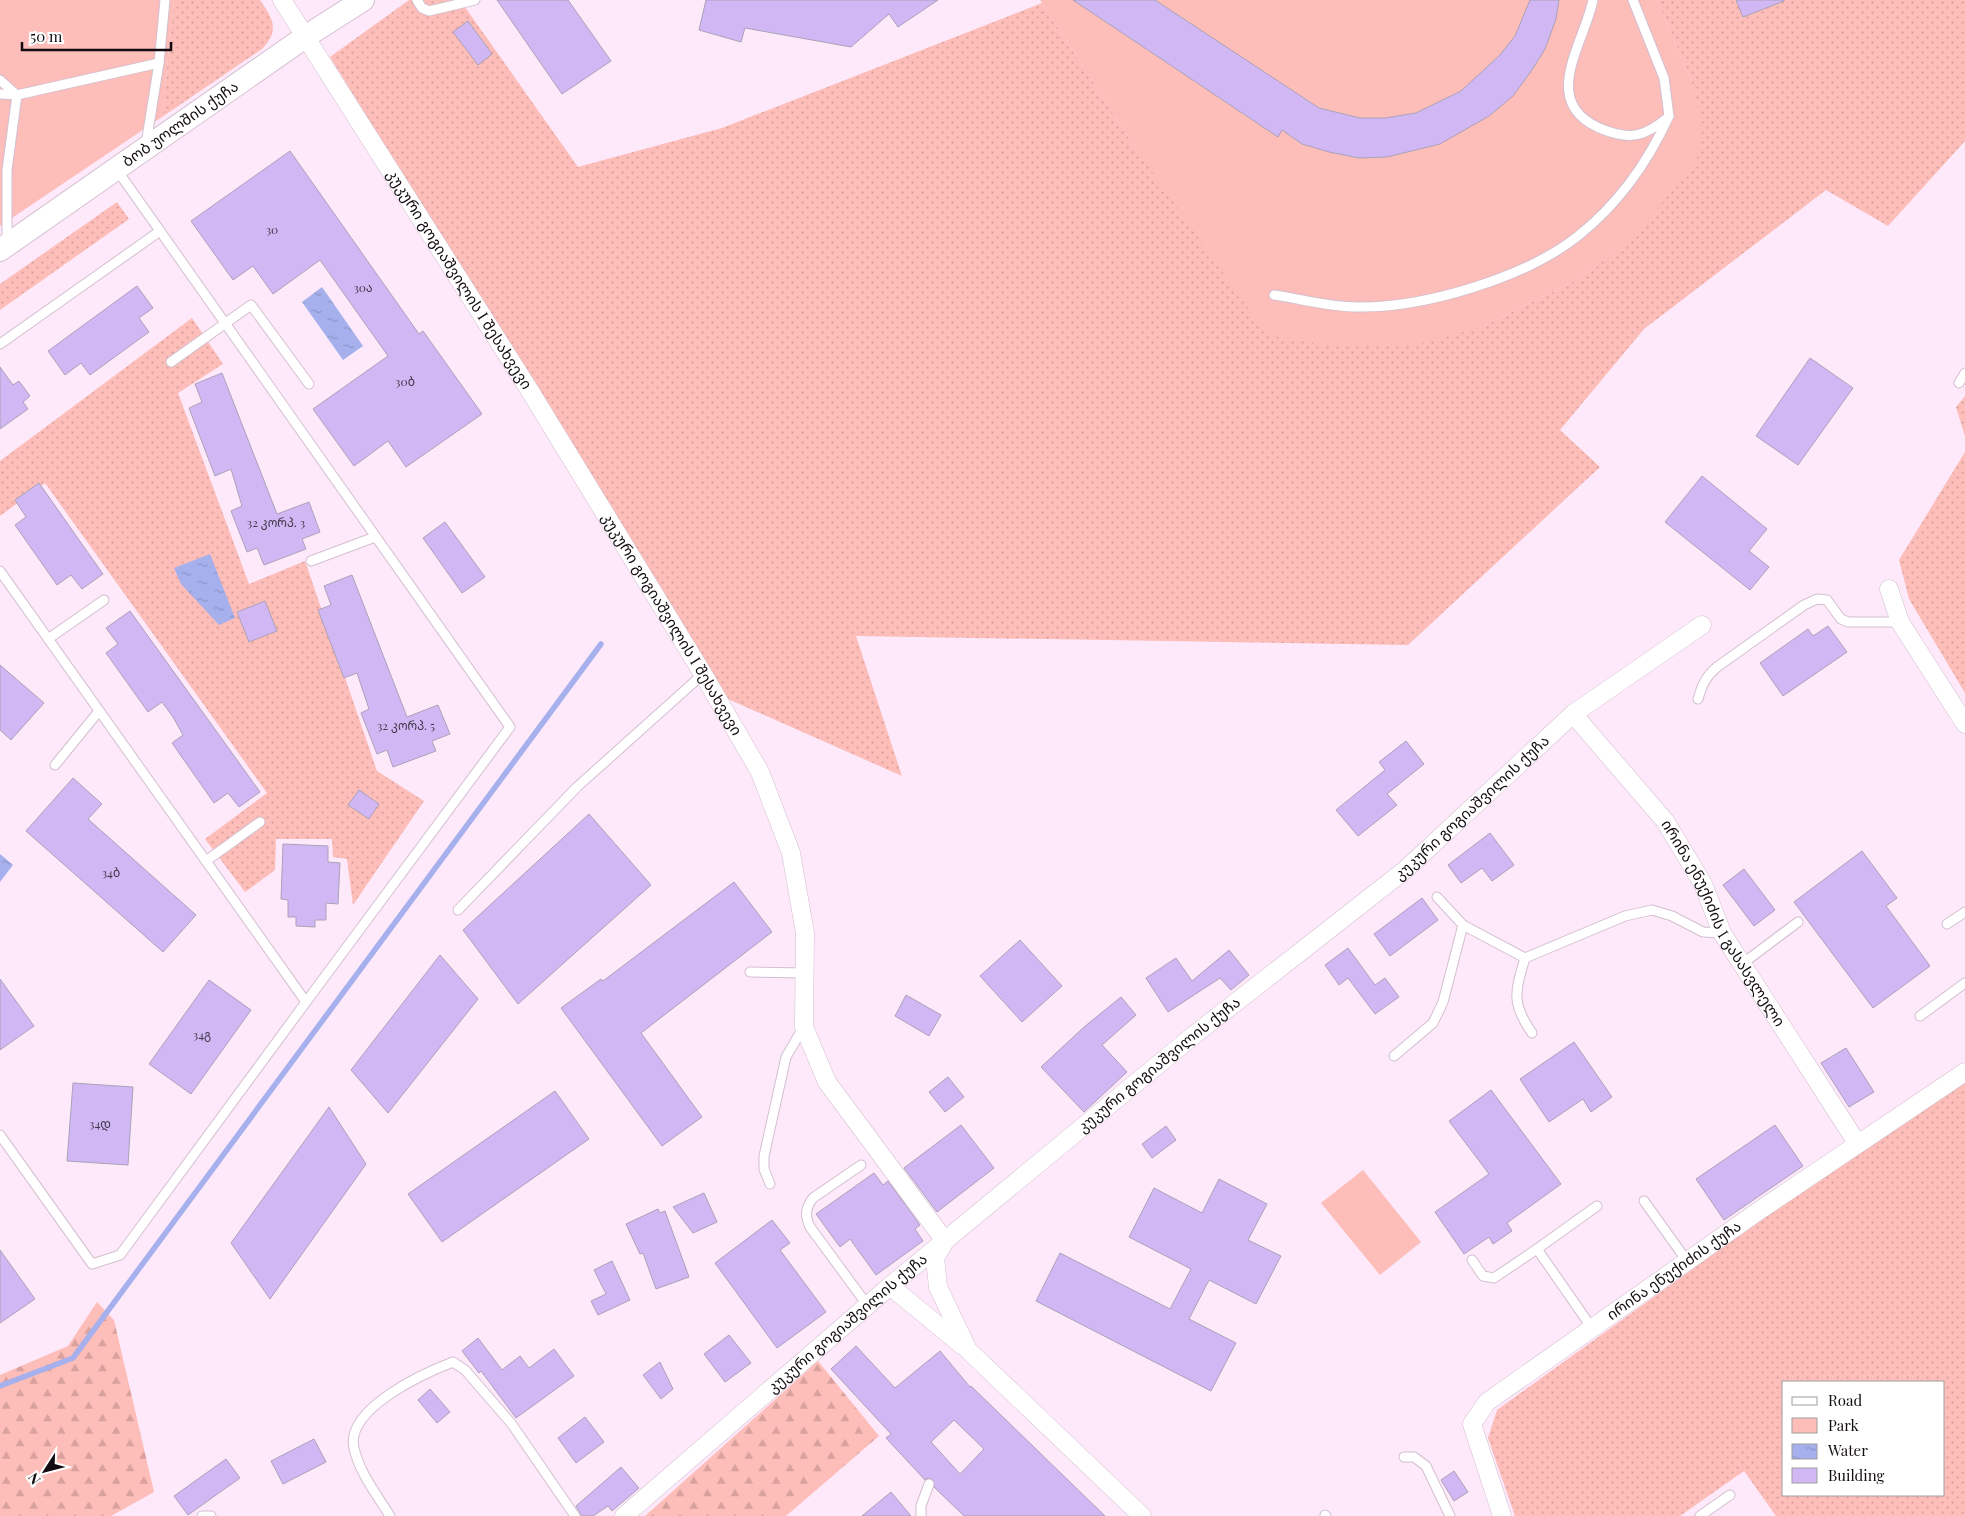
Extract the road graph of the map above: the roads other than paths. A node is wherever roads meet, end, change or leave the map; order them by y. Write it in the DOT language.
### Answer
graph roads {
  1 [pos="164,0"];
  2 [pos="282,0"];
  3 [pos="363,0"];
  4 [pos="417,0"];
  5 [pos="476,0"];
  6 [pos="1593,0"];
  7 [pos="1633,0"];
  8 [pos="305,37"];
  9 [pos="158,63"];
  10 [pos="0,80"];
  11 [pos="0,94"];
  12 [pos="17,95"];
  13 [pos="1669,116"];
  14 [pos="145,150"];
  15 [pos="4,169"];
  16 [pos="116,169"];
  17 [pos="160,231"];
  18 [pos="4,247"];
  19 [pos="1274,296"];
  20 [pos="224,324"];
  21 [pos="0,344"];
  22 [pos="171,362"];
  23 [pos="1965,374"];
  24 [pos="1958,383"];
  25 [pos="309,384"];
  26 [pos="375,537"];
  27 [pos="311,562"];
  28 [pos="0,571"];
  29 [pos="1889,589"];
  30 [pos="104,600"];
  31 [pos="1900,622"];
  32 [pos="1702,624"];
  33 [pos="48,639"];
  34 [pos="703,674"];
  35 [pos="1698,699"];
  36 [pos="99,711"];
  37 [pos="1573,714"];
  38 [pos="1965,724"];
  39 [pos="55,765"];
  40 [pos="260,822"];
  41 [pos="206,861"];
  42 [pos="1437,897"];
  43 [pos="458,910"];
  44 [pos="1965,912"];
  45 [pos="1798,922"];
  46 [pos="1947,924"];
  47 [pos="1463,925"];
  48 [pos="1722,933"];
  49 [pos="1525,958"];
  50 [pos="1742,964"];
  51 [pos="750,972"];
  52 [pos="804,973"];
  53 [pos="1965,983"];
  54 [pos="306,1002"];
  55 [pos="1920,1016"];
  56 [pos="804,1026"];
  57 [pos="1532,1034"];
  58 [pos="1394,1056"];
  59 [pos="1965,1072"];
  60 [pos="0,1135"];
  61 [pos="1857,1143"];
  62 [pos="861,1165"];
  63 [pos="770,1184"];
  64 [pos="1644,1201"];
  65 [pos="1597,1206"];
  66 [pos="946,1241"];
  67 [pos="1537,1250"];
  68 [pos="1472,1260"];
  69 [pos="1687,1261"];
  70 [pos="890,1286"];
  71 [pos="868,1306"];
  72 [pos="1592,1328"];
  73 [pos="968,1350"];
  74 [pos="1404,1457"];
  75 [pos="929,1484"];
  76 [pos="1730,1495"];
  77 [pos="202,1516"];
  78 [pos="211,1516"];
  79 [pos="390,1516"];
  80 [pos="576,1516"];
  81 [pos="624,1516"];
  82 [pos="921,1516"];
  83 [pos="1142,1516"];
  84 [pos="1450,1516"];
  85 [pos="1502,1516"];
  86 [pos="1700,1516"];
  1 -- 9 [label="lane"];
  2 -- 8 [label="street, კუკური გოგიაშვილის I შესახვევი"];
  3 -- 8 [label="street, ბობ უოლშის ქუჩა"];
  4 -- 5 [label="lane"];
  6 -- 13 [label="lane"];
  7 -- 13 [label="lane"];
  8 -- 14 [label="street, ბობ უოლშის ქუჩა"];
  8 -- 34 [label="street, კუკური გოგიაშვილის I შესახვევი"];
  9 -- 12 [label="lane"];
  9 -- 14 [label="lane"];
  10 -- 12 [label="lane"];
  11 -- 12 [label="lane"];
  12 -- 15 [label="lane"];
  13 -- 19 [label="lane"];
  14 -- 16 [label="street, ბობ უოლშის ქუჩა"];
  15 -- 18 [label="lane"];
  16 -- 17 [label="lane"];
  16 -- 18 [label="street, ბობ უოლშის ქუჩა"];
  17 -- 20 [label="lane"];
  17 -- 21 [label="lane"];
  20 -- 22 [label="lane"];
  20 -- 25 [label="lane"];
  20 -- 26 [label="lane"];
  23 -- 24 [label="lane"];
  26 -- 27 [label="lane"];
  26 -- 54 [label="lane"];
  28 -- 33 [label="lane"];
  29 -- 31 [label="street"];
  30 -- 33 [label="lane"];
  31 -- 35 [label="lane"];
  31 -- 38 [label="street"];
  32 -- 37 [label="street, კუკური გოგიაშვილის ქუჩა"];
  33 -- 36 [label="lane"];
  34 -- 43 [label="lane"];
  34 -- 52 [label="street, კუკური გოგიაშვილის I შესახვევი"];
  36 -- 39 [label="lane"];
  36 -- 41 [label="lane"];
  37 -- 48 [label="street, ირინა ენუქიძის I გასასვლელი"];
  37 -- 66 [label="street, კუკური გოგიაშვილის ქუჩა"];
  40 -- 41 [label="lane"];
  41 -- 54 [label="lane"];
  42 -- 47 [label="lane"];
  44 -- 46 [label="lane"];
  45 -- 50 [label="lane"];
  47 -- 49 [label="lane"];
  47 -- 58 [label="lane"];
  48 -- 49 [label="lane"];
  48 -- 50 [label="street, ირინა ენუქიძის I გასასვლელი"];
  49 -- 57 [label="lane"];
  50 -- 61 [label="street, ირინა ენუქიძის I გასასვლელი"];
  51 -- 52 [label="lane"];
  52 -- 56 [label="street, კუკური გოგიაშვილის I შესახვევი"];
  53 -- 55 [label="lane"];
  54 -- 60 [label="lane"];
  56 -- 63 [label="lane"];
  56 -- 66 [label="street, კუკური გოგიაშვილის I შესახვევი"];
  59 -- 61 [label="street, ირინა ენუქიძის ქუჩა"];
  61 -- 69 [label="street, ირინა ენუქიძის ქუჩა"];
  62 -- 71 [label="lane"];
  64 -- 69 [label="lane"];
  65 -- 67 [label="lane"];
  66 -- 70 [label="street, კუკური გოგიაშვილის ქუჩა"];
  66 -- 73 [label="street"];
  67 -- 68 [label="lane"];
  67 -- 72 [label="lane"];
  69 -- 72 [label="street, ირინა ენუქიძის ქუჩა"];
  70 -- 71 [label="street, კუკური გოგიაშვილის ქუჩა"];
  70 -- 73 [label="street"];
  71 -- 81 [label="street, კუკური გოგიაშვილის ქუჩა"];
  72 -- 85 [label="street, ირინა ენუქიძის ქუჩა"];
  73 -- 83 [label="street"];
  74 -- 84 [label="lane"];
  75 -- 82 [label="lane"];
  76 -- 86 [label="lane"];
  77 -- 78 [label="lane"];
  79 -- 80 [label="lane"];
}
